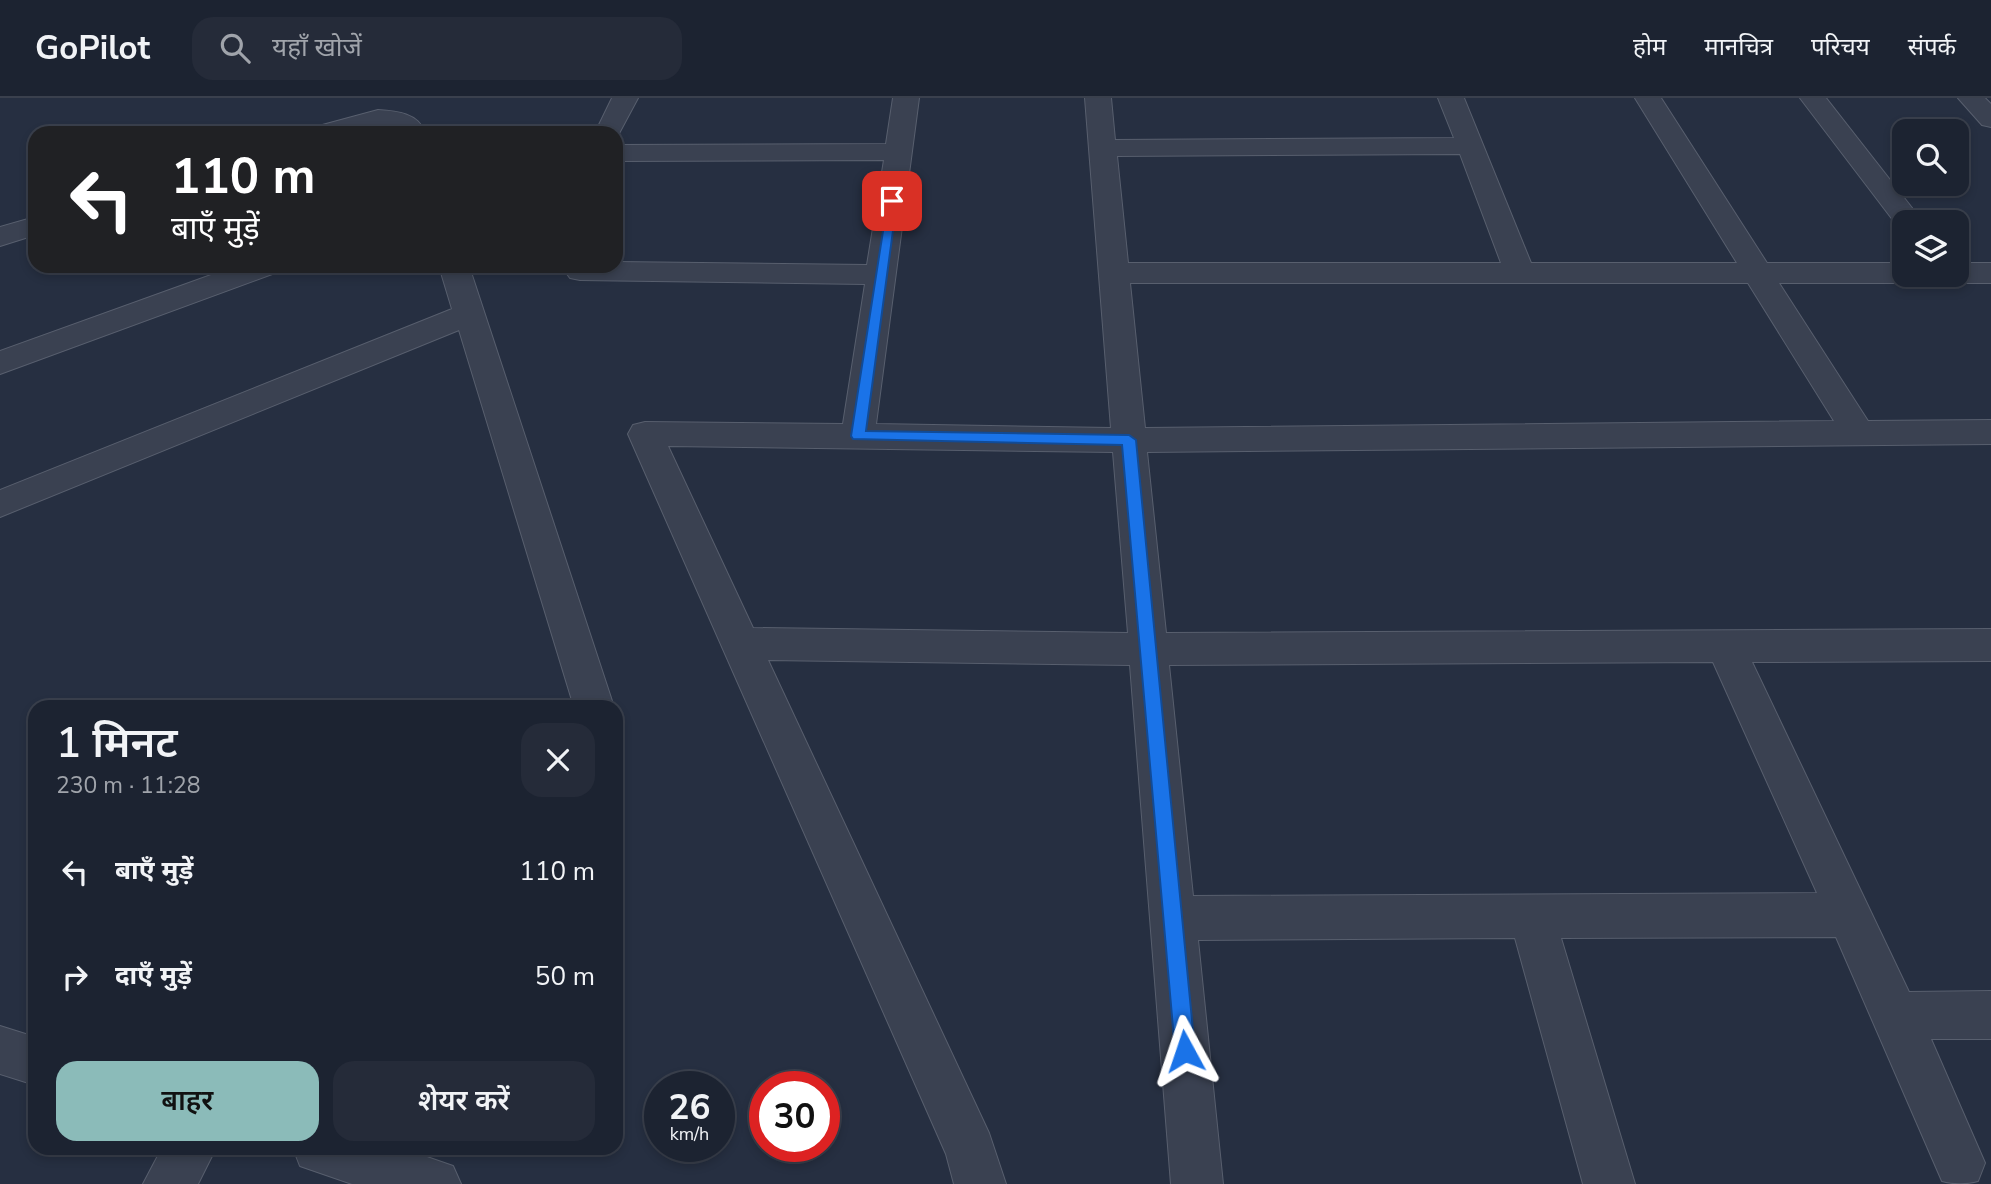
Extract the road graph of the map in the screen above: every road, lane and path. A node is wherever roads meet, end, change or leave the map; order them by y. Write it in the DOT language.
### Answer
graph roads {
  1 [pos="625,98"];
  2 [pos="906,98"];
  3 [pos="1098,98"];
  4 [pos="1451,98"];
  5 [pos="1648,98"];
  6 [pos="1813,98"];
  7 [pos="1971,98"];
  8 [pos="1991,119"];
  9 [pos="349,126"];
  10 [pos="410,126"];
  11 [pos="611,126"];
  12 [pos="1470,146"];
  13 [pos="1102,148"];
  14 [pos="899,152"];
  15 [pos="623,153"];
  16 [pos="1900,210"];
  17 [pos="28,228"];
  18 [pos="0,237"];
  19 [pos="623,272"];
  20 [pos="1114,272"];
  21 [pos="246,273"];
  22 [pos="456,273"];
  23 [pos="1520,273"];
  24 [pos="1758,273"];
  25 [pos="1892,273"];
  26 [pos="1969,273"];
  27 [pos="1991,273"];
  28 [pos="881,275"];
  29 [pos="469,314"];
  30 [pos="0,363"];
  31 [pos="1991,432"];
  32 [pos="1858,433"];
  33 [pos="858,436"];
  34 [pos="1129,440"];
  35 [pos="0,504"];
  36 [pos="741,644"];
  37 [pos="1991,645"];
  38 [pos="1725,646"];
  39 [pos="1148,649"];
  40 [pos="592,700"];
  41 [pos="1850,915"];
  42 [pos="1532,917"];
  43 [pos="1173,918"];
  44 [pos="1991,1014"];
  45 [pos="1896,1016"];
  46 [pos="0,1050"];
  47 [pos="28,1058"];
  48 [pos="187,1155"];
  49 [pos="341,1155"];
  50 [pos="1960,1163"];
  51 [pos="169,1184"];
  52 [pos="435,1184"];
  53 [pos="979,1184"];
  54 [pos="1197,1184"];
  55 [pos="1609,1184"];
  1 -- 11 [label="street"];
  2 -- 14 [label="street"];
  3 -- 13 [label="street"];
  4 -- 12 [label="street"];
  5 -- 24 [label="street"];
  6 -- 16 [label="street"];
  7 -- 8 [label="street"];
  9 -- 10 [label="street"];
  12 -- 13 [label="street"];
  12 -- 23 [label="street"];
  13 -- 20 [label="street"];
  14 -- 15 [label="street"];
  14 -- 28 [label="street"];
  17 -- 18 [label="street"];
  19 -- 28 [label="street"];
  20 -- 23 [label="street"];
  20 -- 34 [label="street"];
  21 -- 30 [label="street"];
  22 -- 29 [label="street"];
  23 -- 24 [label="street"];
  24 -- 25 [label="street"];
  24 -- 32 [label="street"];
  26 -- 27 [label="street"];
  28 -- 33 [label="street"];
  29 -- 35 [label="street"];
  29 -- 40 [label="street"];
  31 -- 32 [label="street"];
  32 -- 34 [label="street"];
  33 -- 34 [label="street"];
  33 -- 36 [label="street"];
  34 -- 39 [label="street"];
  36 -- 39 [label="street"];
  36 -- 53 [label="street"];
  37 -- 38 [label="street"];
  38 -- 39 [label="street"];
  38 -- 41 [label="street"];
  39 -- 43 [label="street"];
  41 -- 42 [label="street"];
  41 -- 45 [label="street"];
  42 -- 43 [label="street"];
  42 -- 55 [label="street"];
  43 -- 54 [label="street"];
  44 -- 45 [label="street"];
  45 -- 50 [label="street"];
  46 -- 47 [label="street"];
  48 -- 51 [label="street"];
  49 -- 52 [label="street"];
}
